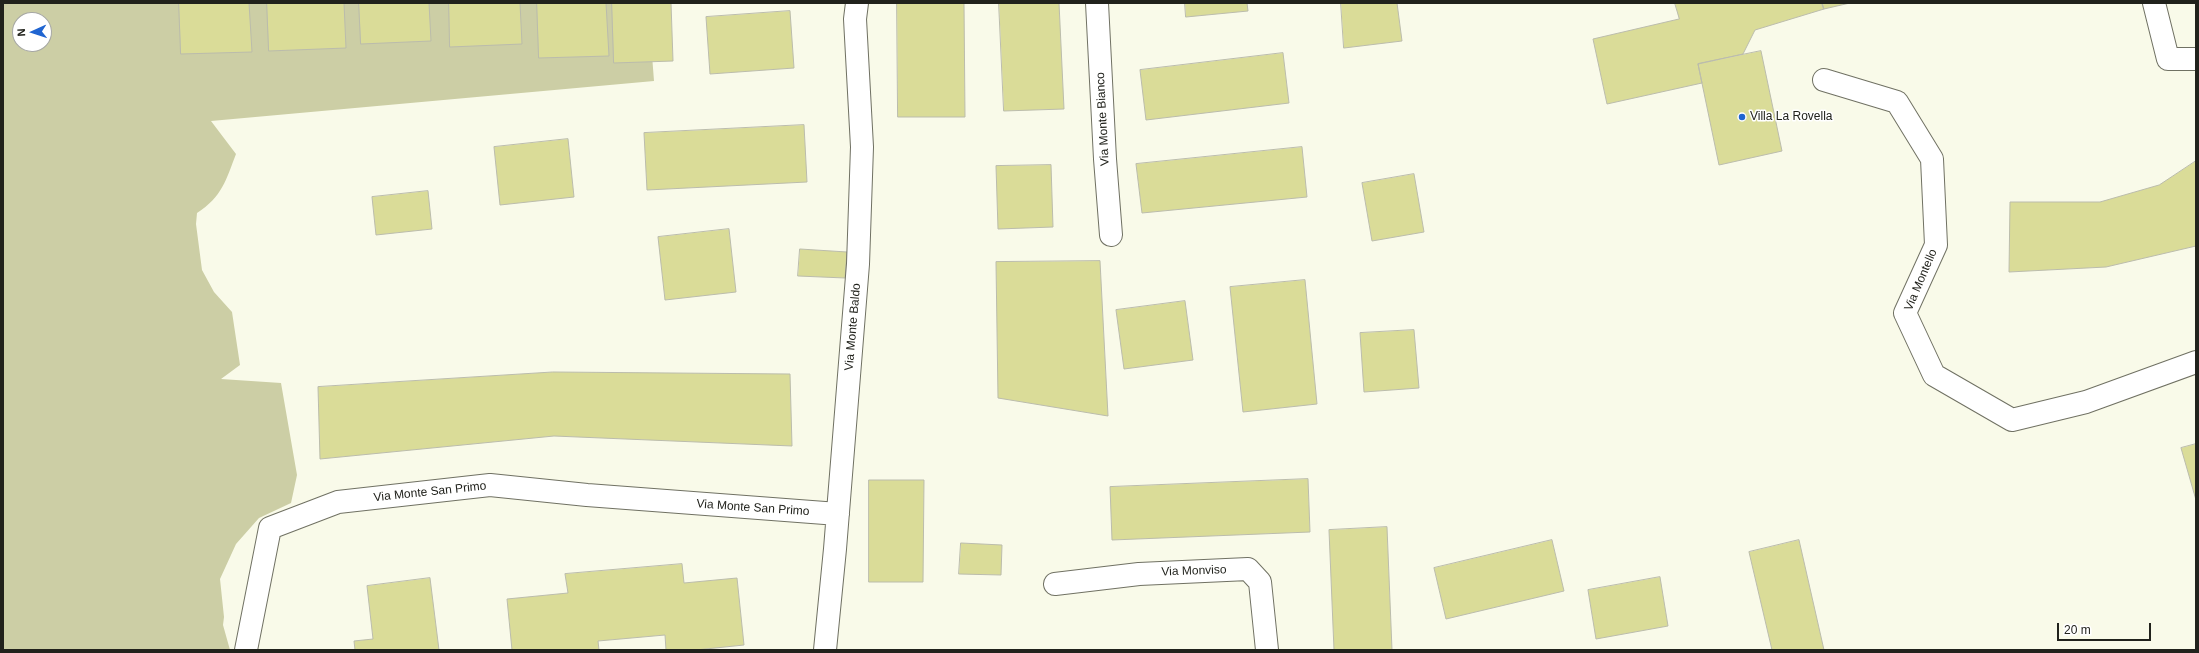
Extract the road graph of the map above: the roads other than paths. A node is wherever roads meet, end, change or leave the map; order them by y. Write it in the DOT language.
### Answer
graph roads {
  1 [pos="857,3"];
  2 [pos="1097,3"];
  3 [pos="2154,3"];
  4 [pos="2196,59"];
  5 [pos="1824,80"];
  6 [pos="1112,236"];
  7 [pos="2196,362"];
  8 [pos="838,514"];
  9 [pos="1055,584"];
  10 [pos="246,650"];
  11 [pos="825,650"];
  12 [pos="1267,650"];
  1 -- 8 [label="street, Via Monte Baldo"];
  2 -- 6 [label="street, Via Monte Bianco"];
  3 -- 4 [label="street"];
  5 -- 7 [label="street, Via Montello"];
  8 -- 10 [label="street, Via Monte San Primo"];
  8 -- 11 [label="street, Via Monte Baldo"];
  9 -- 12 [label="street, Via Monviso"];
}
